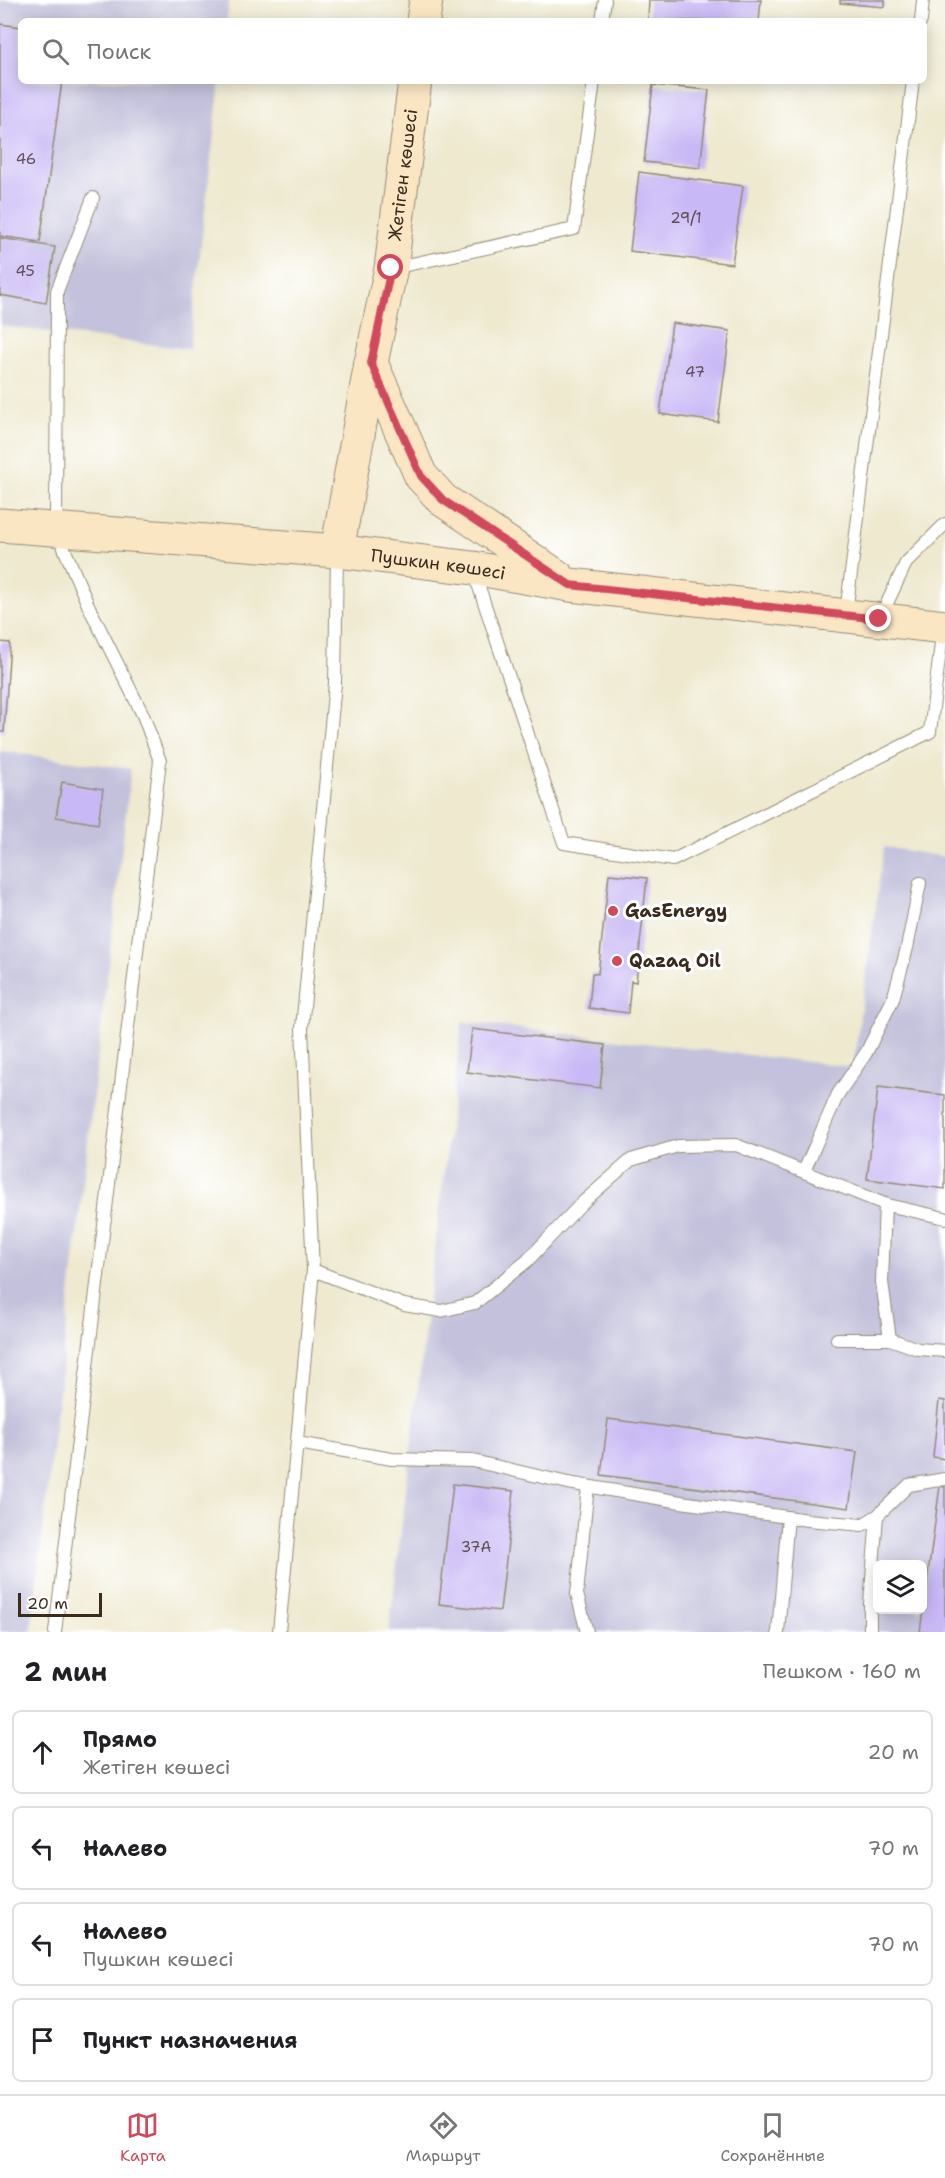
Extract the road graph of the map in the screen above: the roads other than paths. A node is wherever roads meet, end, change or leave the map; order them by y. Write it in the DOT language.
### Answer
graph roads {
  1 [pos="426,0"];
  2 [pos="605,0"];
  3 [pos="923,0"];
  4 [pos="423,18"];
  5 [pos="602,18"];
  6 [pos="921,18"];
  7 [pos="415,84"];
  8 [pos="594,84"];
  9 [pos="913,84"];
  10 [pos="93,198"];
  11 [pos="391,268"];
  12 [pos="371,363"];
  13 [pos="945,524"];
  14 [pos="0,525"];
  15 [pos="56,529"];
  16 [pos="337,551"];
  17 [pos="473,568"];
  18 [pos="570,585"];
  19 [pos="846,614"];
  20 [pos="879,619"];
  21 [pos="944,627"];
  22 [pos="920,883"];
  23 [pos="804,1171"];
  24 [pos="885,1204"];
  25 [pos="945,1218"];
  26 [pos="313,1270"];
  27 [pos="837,1339"];
  28 [pos="890,1339"];
  29 [pos="945,1351"];
  30 [pos="297,1443"];
  31 [pos="945,1479"];
  32 [pos="588,1486"];
  33 [pos="877,1516"];
  34 [pos="788,1517"];
  35 [pos="56,1632"];
  36 [pos="279,1632"];
  37 [pos="587,1632"];
  38 [pos="778,1632"];
  39 [pos="870,1632"];
  1 -- 4 [label="main road"];
  2 -- 5 [label="lane"];
  3 -- 6 [label="lane"];
  7 -- 11 [label="main road, Жетіген көшесі"];
  8 -- 11 [label="lane"];
  9 -- 19 [label="lane"];
  10 -- 15 [label="lane"];
  11 -- 12 [label="main road, Жетіген көшесі"];
  12 -- 16 [label="main road, Жетіген көшесі"];
  12 -- 18 [label="main road"];
  13 -- 20 [label="lane"];
  14 -- 15 [label="main road, Пушкин көшесі"];
  15 -- 16 [label="main road, Пушкин көшесі"];
  15 -- 35 [label="lane"];
  16 -- 17 [label="main road, Пушкин көшесі"];
  16 -- 26 [label="lane"];
  17 -- 18 [label="main road, Пушкин көшесі"];
  17 -- 21 [label="lane"];
  18 -- 19 [label="main road, Пушкин көшесі"];
  19 -- 20 [label="main road, Пушкин көшесі"];
  20 -- 21 [label="main road, Пушкин көшесі"];
  22 -- 23 [label="lane"];
  23 -- 24 [label="lane"];
  23 -- 26 [label="lane"];
  24 -- 25 [label="lane"];
  24 -- 28 [label="lane"];
  26 -- 30 [label="lane"];
  27 -- 28 [label="lane"];
  28 -- 29 [label="lane"];
  30 -- 32 [label="lane"];
  30 -- 36 [label="lane"];
  31 -- 33 [label="lane"];
  32 -- 34 [label="lane"];
  32 -- 37 [label="lane"];
  33 -- 34 [label="lane"];
  33 -- 39 [label="lane"];
  34 -- 38 [label="lane"];
}
